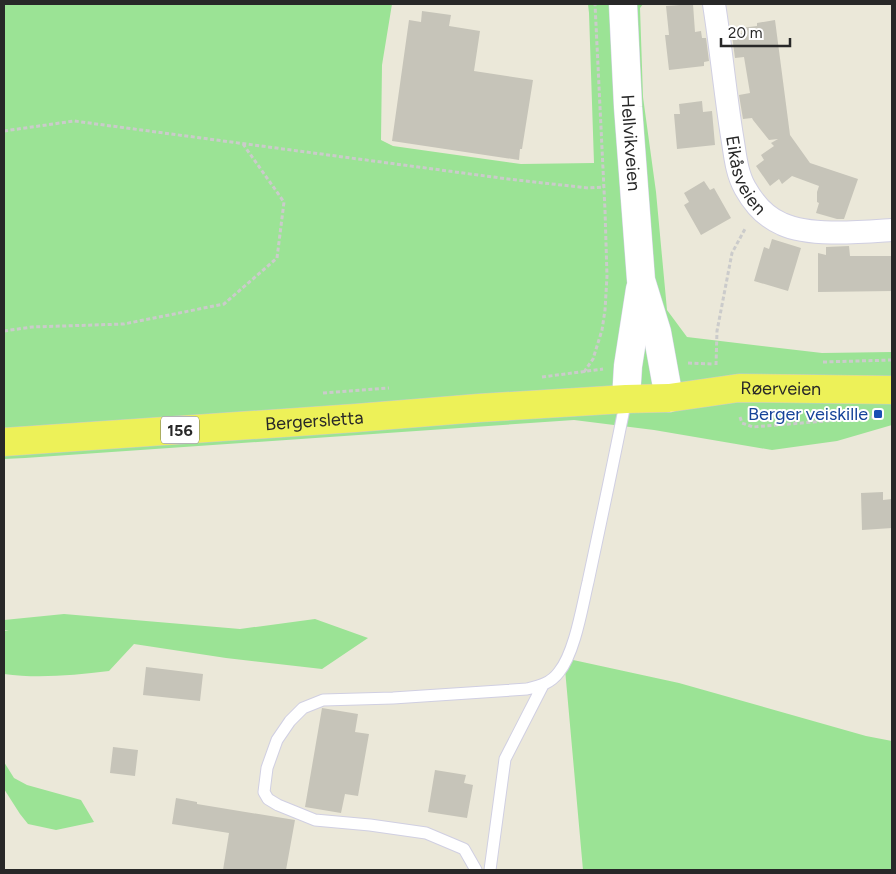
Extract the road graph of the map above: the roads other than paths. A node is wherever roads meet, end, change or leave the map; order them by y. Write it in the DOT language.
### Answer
graph roads {
  1 [pos="623,4"];
  2 [pos="714,4"];
  3 [pos="892,230"];
  4 [pos="641,280"];
  5 [pos="892,390"];
  6 [pos="668,398"];
  7 [pos="626,399"];
  8 [pos="4,442"];
  9 [pos="543,685"];
  10 [pos="476,870"];
  11 [pos="490,870"];
  1 -- 4 [label="main road, Hellvikveien"];
  2 -- 3 [label="street, Eikåsveien"];
  4 -- 6 [label="main road, Hellvikveien"];
  4 -- 7 [label="main road, Hellvikveien"];
  5 -- 6 [label="main road, Røerveien / 156"];
  6 -- 7 [label="main road, Røerveien / 156"];
  7 -- 8 [label="main road, Bergersletta / 156"];
  7 -- 9 [label="lane"];
  9 -- 10 [label="lane"];
  9 -- 11 [label="lane"];
}
